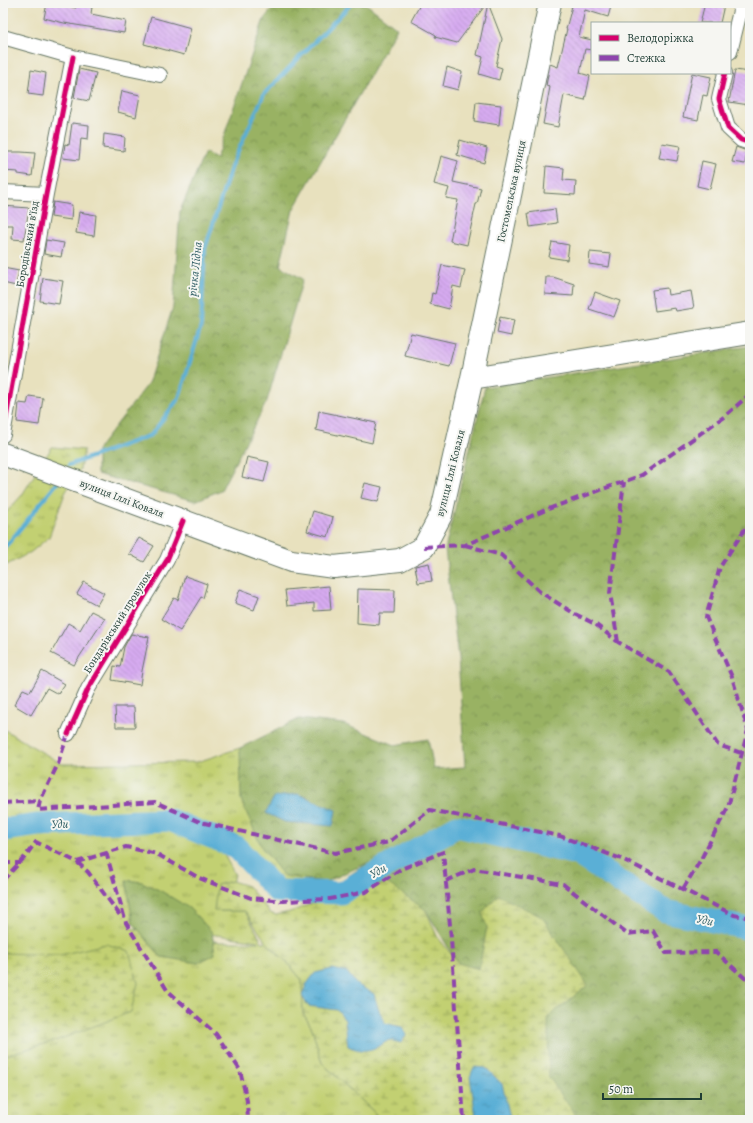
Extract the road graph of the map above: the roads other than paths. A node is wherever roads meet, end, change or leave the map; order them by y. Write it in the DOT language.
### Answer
graph roads {
  1 [pos="550,3"];
  2 [pos="742,3"];
  3 [pos="3,37"];
  4 [pos="731,48"];
  5 [pos="73,57"];
  6 [pos="725,74"];
  7 [pos="160,75"];
  8 [pos="750,143"];
  9 [pos="3,192"];
  10 [pos="46,194"];
  11 [pos="750,333"];
  12 [pos="472,378"];
  13 [pos="3,435"];
  14 [pos="3,454"];
  15 [pos="183,521"];
  16 [pos="68,734"];
  1 -- 12 [label="main road, Гостомельська вулиця"];
  2 -- 4 [label="street"];
  3 -- 5 [label="street"];
  5 -- 7 [label="street"];
  5 -- 10 [label="street, Бородівський в’їзд"];
  6 -- 8 [label="street"];
  9 -- 10 [label="street"];
  10 -- 13 [label="street, Бородівський в’їзд"];
  11 -- 12 [label="main road"];
  12 -- 15 [label="main road, вулиця Іллі Коваля"];
  14 -- 15 [label="main road, вулиця Іллі Коваля"];
  15 -- 16 [label="street, Бондарівський провулок"];
}
